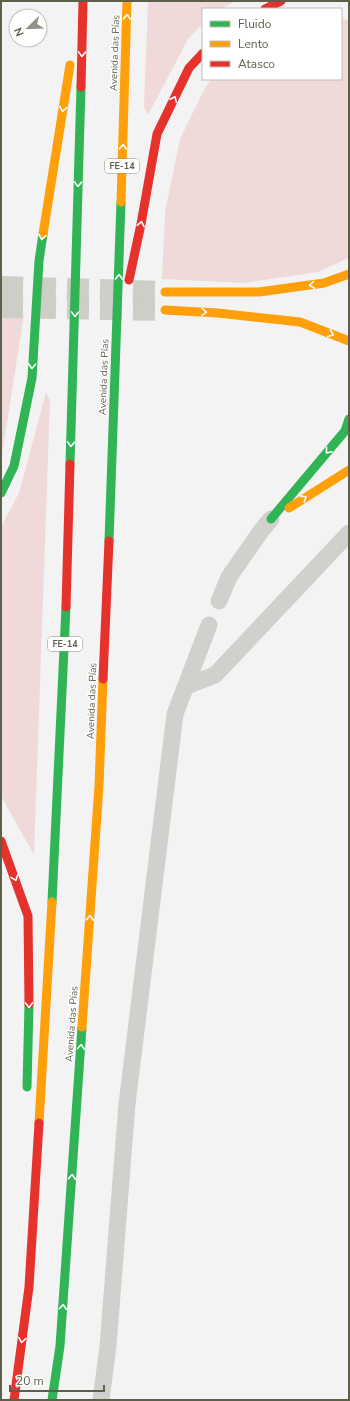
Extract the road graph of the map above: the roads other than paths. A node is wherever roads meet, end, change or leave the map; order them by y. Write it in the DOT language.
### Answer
graph roads {
  1 [pos="82,1"];
  2 [pos="127,1"];
  3 [pos="282,1"];
  4 [pos="267,8"];
  5 [pos="202,54"];
  6 [pos="349,274"];
  7 [pos="165,292"];
  8 [pos="165,310"];
  9 [pos="117,330"];
  10 [pos="349,341"];
  11 [pos="349,419"];
  12 [pos="349,470"];
  13 [pos="1,493"];
  14 [pos="271,519"];
  15 [pos="349,533"];
  16 [pos="219,601"];
  17 [pos="209,625"];
  18 [pos="186,686"];
  19 [pos="1,841"];
  20 [pos="27,1100"];
  21 [pos="24,1209"];
  22 [pos="29,1287"];
  23 [pos="14,1400"];
  24 [pos="52,1400"];
  25 [pos="101,1400"];
  1 -- 13 [label="main road, one-way"];
  1 -- 22 [label="main road, FE-14, one-way"];
  9 -- 2 [label="main road, Avenida das Pías / FE-14, one-way"];
  3 -- 4 [label="main road"];
  9 -- 5 [label="main road, one-way"];
  6 -- 7 [label="main road, one-way"];
  8 -- 10 [label="main road, one-way"];
  24 -- 9 [label="main road, Avenida das Pías / FE-14, one-way"];
  11 -- 14 [label="main road, one-way"];
  14 -- 12 [label="main road, one-way"];
  14 -- 16 [label="lane"];
  15 -- 18 [label="lane"];
  17 -- 18 [label="lane"];
  18 -- 25 [label="lane"];
  19 -- 20 [label="main road, one-way"];
  21 -- 22 [label="main road"];
  22 -- 23 [label="main road, FE-14, one-way"];
}
